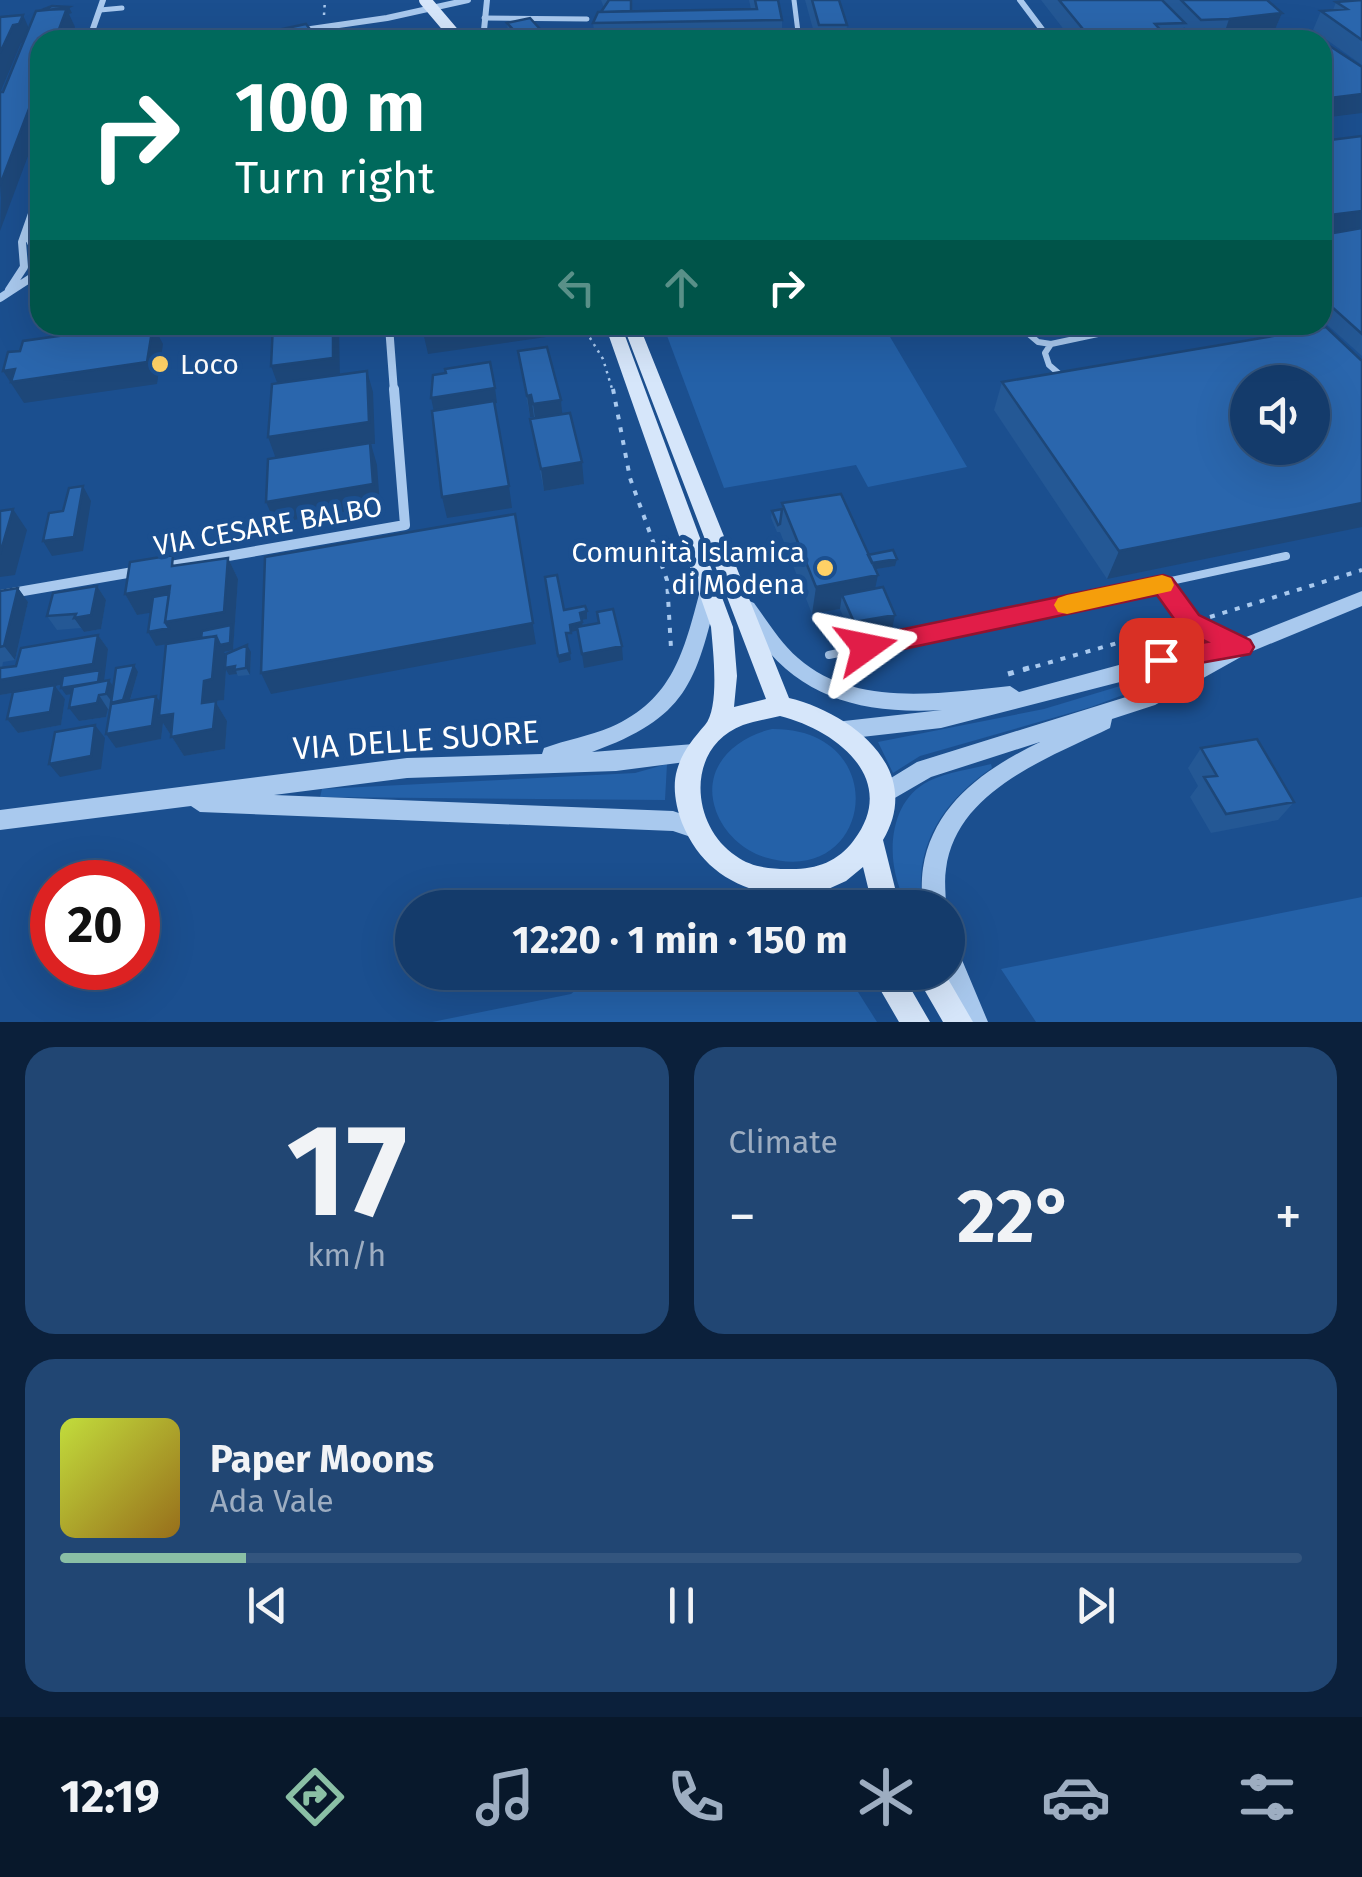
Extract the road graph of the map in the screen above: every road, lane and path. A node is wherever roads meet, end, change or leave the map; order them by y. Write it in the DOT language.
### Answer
graph roads {
  1 [pos="103,0"];
  2 [pos="412,0"];
  3 [pos="425,0"];
  4 [pos="468,0"];
  5 [pos="487,0"];
  6 [pos="794,0"];
  7 [pos="1020,0"];
  8 [pos="122,8"];
  9 [pos="100,10"];
  10 [pos="484,18"];
  11 [pos="587,19"];
  12 [pos="93,30"];
  13 [pos="305,30"];
  14 [pos="437,30"];
  15 [pos="450,30"];
  16 [pos="483,30"];
  17 [pos="798,30"];
  18 [pos="1042,30"];
  19 [pos="30,221"];
  20 [pos="26,233"];
  21 [pos="30,241"];
  22 [pos="30,278"];
  23 [pos="10,290"];
  24 [pos="0,298"];
  25 [pos="390,335"];
  26 [pos="617,335"];
  27 [pos="635,335"];
  28 [pos="1030,335"];
  29 [pos="1093,335"];
  30 [pos="1292,335"];
  31 [pos="1050,344"];
  32 [pos="1285,352"];
  33 [pos="1072,380"];
  34 [pos="1286,556"];
  35 [pos="1362,570"];
  36 [pos="1163,584"];
  37 [pos="710,590"];
  38 [pos="736,594"];
  39 [pos="0,595"];
  40 [pos="1362,598"];
  41 [pos="1190,622"];
  42 [pos="1241,647"];
  43 [pos="828,655"];
  44 [pos="1004,674"];
  45 [pos="1040,692"];
  46 [pos="1148,699"];
  47 [pos="780,706"];
  48 [pos="718,725"];
  49 [pos="844,730"];
  50 [pos="694,753"];
  51 [pos="524,763"];
  52 [pos="881,796"];
  53 [pos="144,800"];
  54 [pos="0,820"];
  55 [pos="694,828"];
  56 [pos="870,841"];
  57 [pos="776,883"];
  58 [pos="793,890"];
  59 [pos="883,890"];
  60 [pos="935,890"];
  61 [pos="896,990"];
  62 [pos="939,990"];
  63 [pos="962,990"];
  64 [pos="916,1022"];
  65 [pos="959,1022"];
  66 [pos="975,1022"];
  1 -- 9 [label="street"];
  2 -- 14 [label="main road"];
  3 -- 15 [label="main road, bridge"];
  4 -- 13 [label="street"];
  5 -- 10 [label="street"];
  6 -- 17 [label="lane"];
  7 -- 18 [label="street"];
  8 -- 9 [label="lane"];
  9 -- 12 [label="street"];
  10 -- 11 [label="lane"];
  10 -- 16 [label="street"];
  19 -- 20 [label="street"];
  20 -- 21 [label="street"];
  20 -- 23 [label="street"];
  22 -- 23 [label="street"];
  23 -- 24 [label="street"];
  25 -- 39 [label="street, VIA CESARE BALBO"];
  26 -- 37 [label="main road"];
  27 -- 38 [label="main road"];
  28 -- 31 [label="lane"];
  29 -- 31 [label="lane"];
  30 -- 32 [label="lane"];
  31 -- 33 [label="lane"];
  34 -- 36 [label="lane"];
  35 -- 41 [label="path"];
  36 -- 41 [label="lane"];
  36 -- 43 [label="lane"];
  37 -- 48 [label="main road"];
  37 -- 51 [label="street"];
  38 -- 45 [label="street"];
  38 -- 47 [label="main road"];
  40 -- 42 [label="street"];
  41 -- 42 [label="lane"];
  41 -- 44 [label="path"];
  42 -- 45 [label="street"];
  42 -- 46 [label="street"];
  45 -- 49 [label="street"];
  46 -- 52 [label="street"];
  46 -- 60 [label="street"];
  47 -- 48 [label="main road"];
  47 -- 49 [label="main road"];
  48 -- 50 [label="main road"];
  49 -- 52 [label="main road"];
  50 -- 51 [label="street, VIA DELLE SUORE"];
  50 -- 55 [label="main road"];
  51 -- 53 [label="street, VIA DELLE SUORE"];
  52 -- 56 [label="main road"];
  53 -- 54 [label="street, VIA DELLE SUORE"];
  53 -- 55 [label="street, VIA DELLE SUORE"];
  55 -- 57 [label="main road"];
  56 -- 57 [label="main road"];
  56 -- 59 [label="main road"];
  57 -- 58 [label="main road"];
  61 -- 64 [label="main road"];
  62 -- 65 [label="main road"];
  63 -- 66 [label="street"];
}
